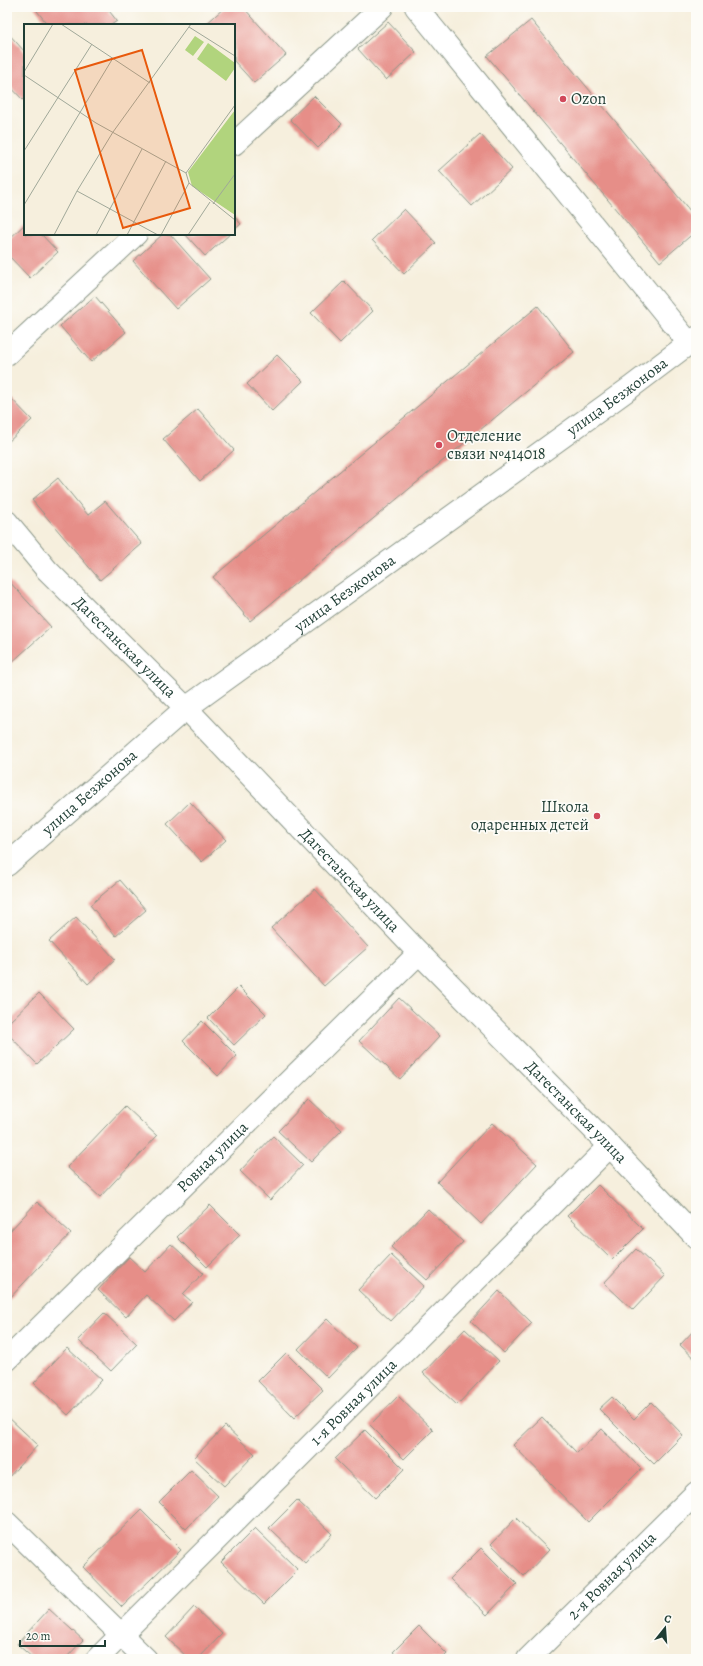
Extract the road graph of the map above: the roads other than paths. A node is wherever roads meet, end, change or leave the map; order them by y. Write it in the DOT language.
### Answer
graph roads {
  1 [pos="382,7"];
  2 [pos="416,7"];
  3 [pos="235,143"];
  4 [pos="135,235"];
  5 [pos="693,341"];
  6 [pos="7,354"];
  7 [pos="7,522"];
  8 [pos="186,708"];
  9 [pos="7,865"];
  10 [pos="419,953"];
  11 [pos="610,1146"];
  12 [pos="696,1237"];
  13 [pos="7,1360"];
  14 [pos="696,1493"];
  15 [pos="7,1523"];
  16 [pos="122,1634"];
  17 [pos="97,1659"];
  18 [pos="146,1659"];
  19 [pos="528,1659"];
  1 -- 3 [label="street"];
  2 -- 5 [label="street"];
  4 -- 6 [label="street"];
  5 -- 8 [label="street, улица Безжонова"];
  7 -- 8 [label="street, Дагестанская улица"];
  8 -- 9 [label="street, улица Безжонова"];
  8 -- 10 [label="street, Дагестанская улица"];
  10 -- 11 [label="street, Дагестанская улица"];
  10 -- 13 [label="street, Ровная улица"];
  11 -- 12 [label="street, Дагестанская улица"];
  11 -- 16 [label="street, 1-я Ровная улица"];
  14 -- 19 [label="street, 2-я Ровная улица"];
  15 -- 16 [label="street"];
  16 -- 17 [label="street, 1-я Ровная улица"];
  16 -- 18 [label="street"];
}
